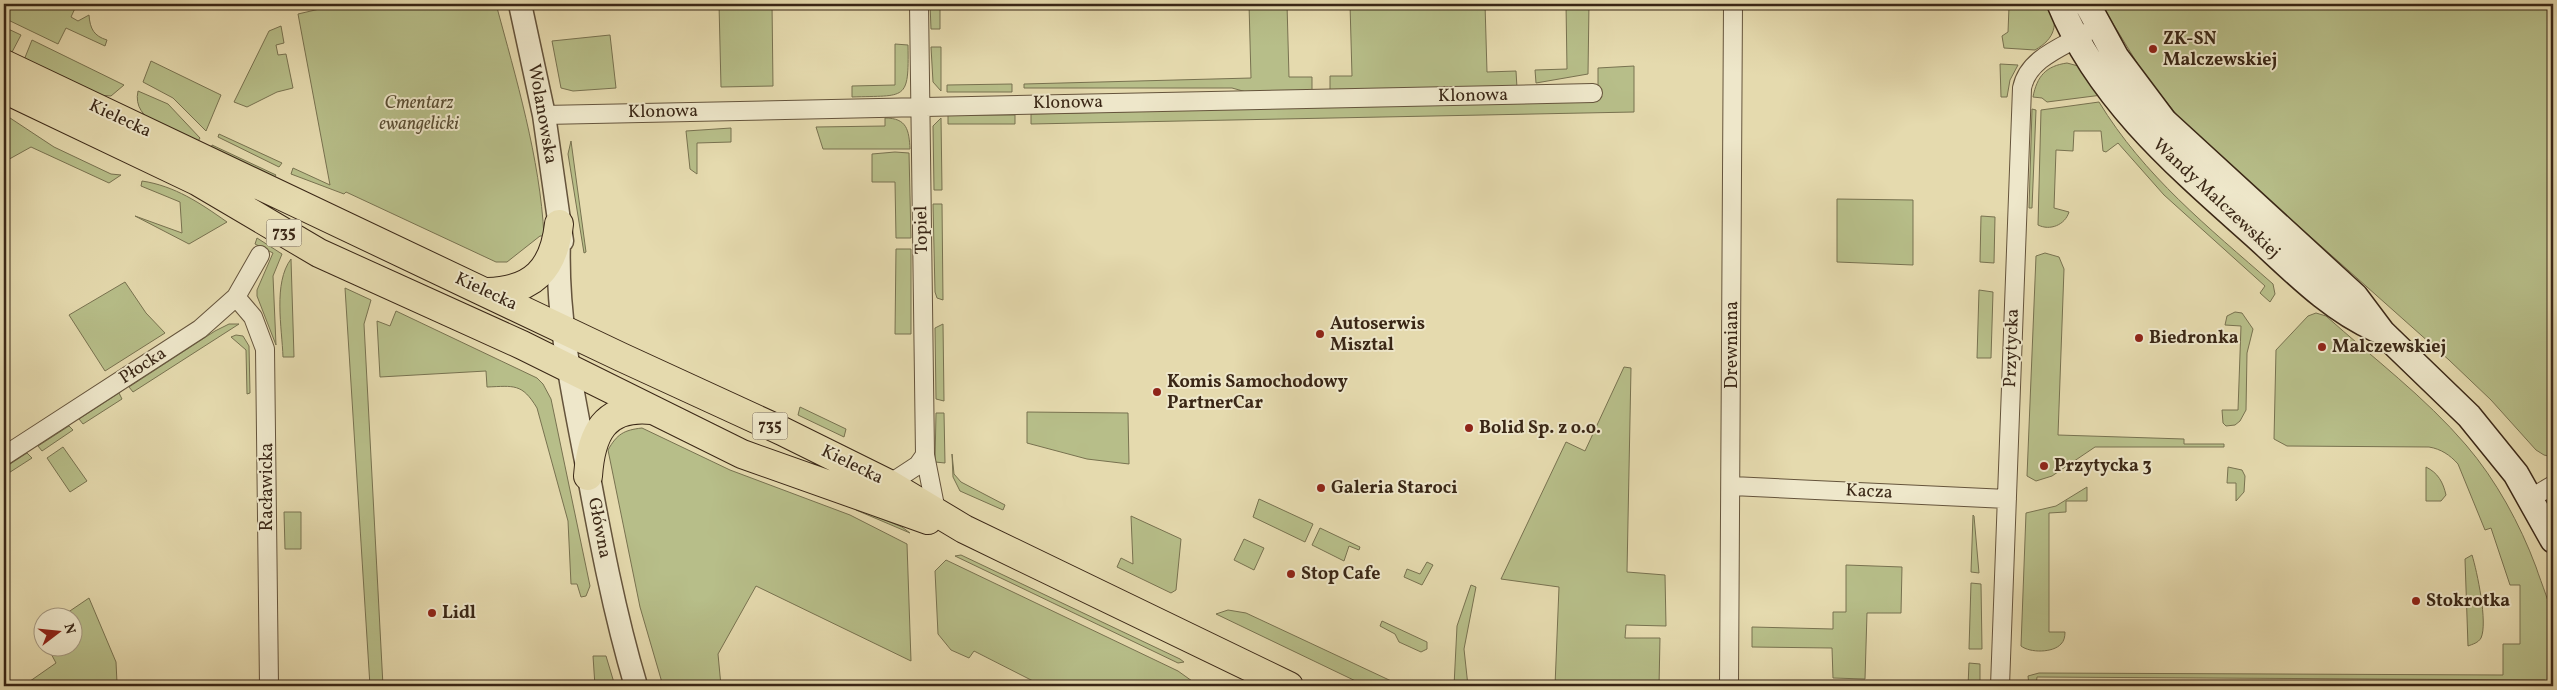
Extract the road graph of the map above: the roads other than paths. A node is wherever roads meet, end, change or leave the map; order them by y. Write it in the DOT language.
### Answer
graph roads {
  1 [pos="520,4"];
  2 [pos="919,4"];
  3 [pos="1733,4"];
  4 [pos="2060,4"];
  5 [pos="2087,4"];
  6 [pos="2088,32"];
  7 [pos="4,64"];
  8 [pos="4,89"];
  9 [pos="1593,93"];
  10 [pos="920,106"];
  11 [pos="544,115"];
  12 [pos="559,224"];
  13 [pos="260,255"];
  14 [pos="487,292"];
  15 [pos="236,297"];
  16 [pos="567,331"];
  17 [pos="570,368"];
  18 [pos="652,410"];
  19 [pos="925,455"];
  20 [pos="4,456"];
  21 [pos="588,476"];
  22 [pos="889,484"];
  23 [pos="2553,485"];
  24 [pos="1732,486"];
  25 [pos="2531,498"];
  26 [pos="2007,499"];
  27 [pos="936,511"];
  28 [pos="964,529"];
  29 [pos="2553,540"];
  30 [pos="269,686"];
  31 [pos="636,686"];
  32 [pos="1289,686"];
  33 [pos="1729,686"];
  34 [pos="2000,686"];
  1 -- 11 [label="street, Wolanowska"];
  2 -- 10 [label="street, Topiel"];
  3 -- 24 [label="street, Drewniana"];
  4 -- 6 [label="main road"];
  5 -- 6 [label="main road"];
  6 -- 25 [label="main road, Wandy Malczewskiej"];
  6 -- 26 [label="street, Przytycka"];
  7 -- 14 [label="main road, Kielecka / 735"];
  8 -- 17 [label="main road, Kielecka / 735"];
  9 -- 10 [label="street, Klonowa"];
  10 -- 11 [label="street, Klonowa"];
  10 -- 19 [label="street, Topiel"];
  11 -- 12 [label="street, Wolanowska"];
  12 -- 14 [label="main road"];
  12 -- 16 [label="street, Wolanowska"];
  13 -- 15 [label="street, Płocka"];
  14 -- 16 [label="main road, Kielecka / 735"];
  15 -- 20 [label="street, Płocka"];
  15 -- 30 [label="street, Racławicka"];
  16 -- 17 [label="street, Wolanowska"];
  16 -- 22 [label="main road, Kielecka / 735"];
  17 -- 18 [label="main road, Kielecka / 735"];
  17 -- 21 [label="street, Główna"];
  18 -- 21 [label="main road"];
  18 -- 28 [label="main road, Kielecka / 735"];
  19 -- 22 [label="street"];
  19 -- 27 [label="street, Topiel"];
  21 -- 31 [label="street, Główna"];
  22 -- 27 [label="main road, Kielecka / 735"];
  23 -- 25 [label="street"];
  24 -- 26 [label="street, Kacza"];
  24 -- 33 [label="street, Drewniana"];
  25 -- 29 [label="main road, Wandy Malczewskiej"];
  26 -- 34 [label="street, Przytycka"];
  27 -- 28 [label="main road, Kielecka / 735"];
  28 -- 32 [label="main road, Kielecka / 735"];
}
